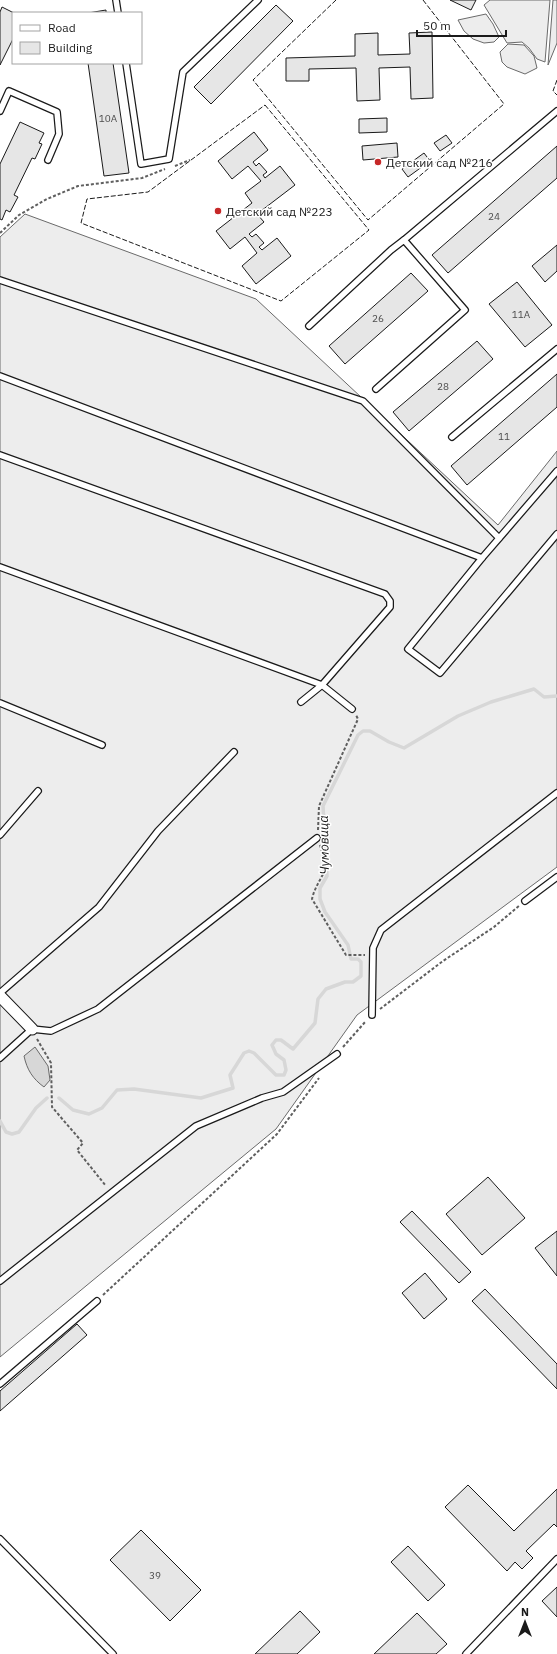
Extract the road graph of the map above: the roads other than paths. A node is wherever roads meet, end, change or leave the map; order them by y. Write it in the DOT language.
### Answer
graph roads {
  1 [pos="116,0"];
  2 [pos="258,0"];
  3 [pos="118,12"];
  4 [pos="126,64"];
  5 [pos="0,111"];
  6 [pos="557,111"];
  7 [pos="48,160"];
  8 [pos="404,240"];
  9 [pos="0,280"];
  10 [pos="309,326"];
  11 [pos="557,349"];
  12 [pos="0,376"];
  13 [pos="376,389"];
  14 [pos="452,438"];
  15 [pos="0,455"];
  16 [pos="557,471"];
  17 [pos="557,534"];
  18 [pos="499,538"];
  19 [pos="482,558"];
  20 [pos="0,567"];
  21 [pos="322,685"];
  22 [pos="301,702"];
  23 [pos="0,703"];
  24 [pos="352,709"];
  25 [pos="102,744"];
  26 [pos="234,752"];
  27 [pos="38,791"];
  28 [pos="557,793"];
  29 [pos="0,834"];
  30 [pos="317,838"];
  31 [pos="557,877"];
  32 [pos="525,901"];
  33 [pos="0,995"];
  34 [pos="372,1015"];
  35 [pos="32,1029"];
  36 [pos="337,1054"];
  37 [pos="0,1058"];
  38 [pos="0,1281"];
  39 [pos="97,1301"];
  40 [pos="0,1384"];
  41 [pos="0,1539"];
  42 [pos="557,1559"];
  43 [pos="113,1654"];
  44 [pos="466,1654"];
  1 -- 3 [label="lane"];
  2 -- 4 [label="lane"];
  5 -- 7 [label="lane"];
  6 -- 8 [label="lane"];
  8 -- 10 [label="lane"];
  8 -- 13 [label="lane"];
  9 -- 18 [label="lane"];
  11 -- 14 [label="lane"];
  12 -- 19 [label="lane"];
  15 -- 21 [label="lane"];
  16 -- 18 [label="lane"];
  17 -- 19 [label="lane"];
  18 -- 19 [label="lane"];
  20 -- 21 [label="lane"];
  21 -- 22 [label="lane"];
  21 -- 24 [label="lane"];
  23 -- 25 [label="lane"];
  26 -- 33 [label="lane"];
  27 -- 29 [label="lane"];
  28 -- 34 [label="lane"];
  30 -- 35 [label="lane"];
  31 -- 32 [label="lane"];
  33 -- 35 [label="street"];
  35 -- 37 [label="lane"];
  36 -- 38 [label="lane"];
  39 -- 40 [label="lane"];
  41 -- 43 [label="lane"];
  42 -- 44 [label="lane"];
}
